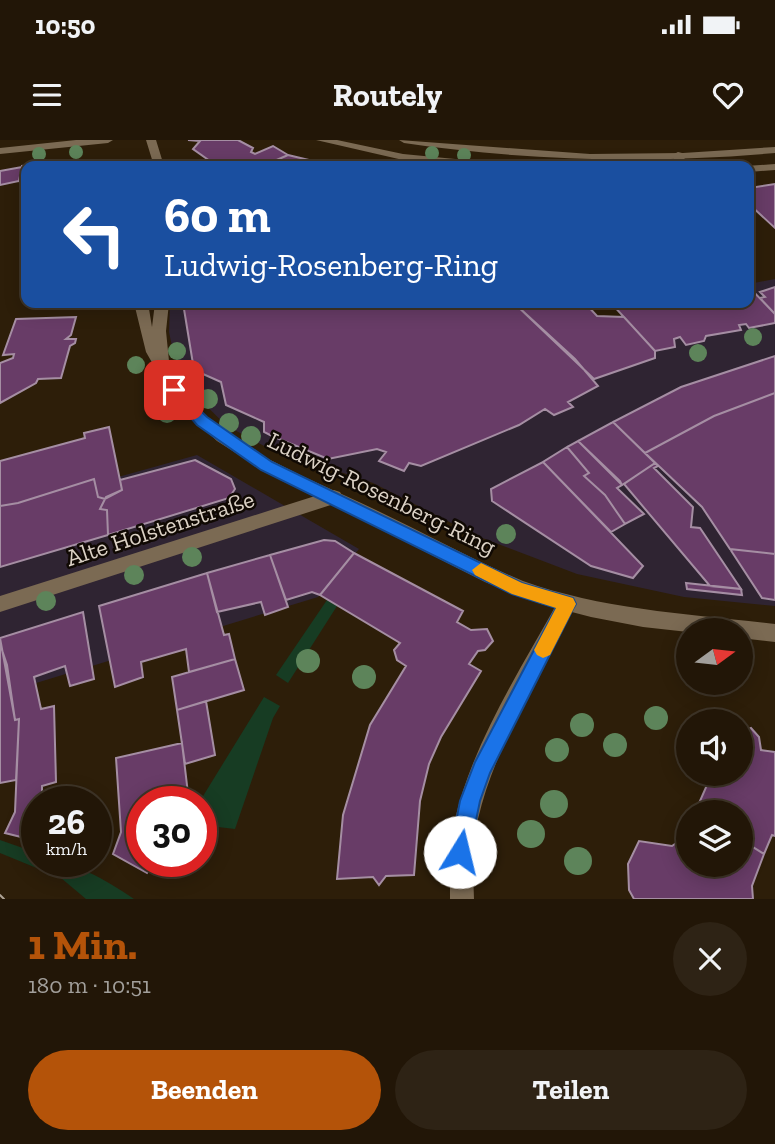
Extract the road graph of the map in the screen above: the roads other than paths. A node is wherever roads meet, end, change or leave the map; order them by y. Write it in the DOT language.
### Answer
graph roads {
  1 [pos="108,140"];
  2 [pos="151,140"];
  3 [pos="321,140"];
  4 [pos="404,140"];
  5 [pos="775,150"];
  6 [pos="0,151"];
  7 [pos="157,161"];
  8 [pos="445,161"];
  9 [pos="681,161"];
  10 [pos="775,167"];
  11 [pos="754,169"];
  12 [pos="142,308"];
  13 [pos="161,308"];
  14 [pos="164,371"];
  15 [pos="334,497"];
  16 [pos="0,604"];
  17 [pos="567,604"];
  18 [pos="775,633"];
  19 [pos="462,899"];
  1 -- 6 [label="street"];
  2 -- 7 [label="street"];
  3 -- 8 [label="street"];
  4 -- 9 [label="street"];
  5 -- 9 [label="street"];
  10 -- 11 [label="street"];
  12 -- 14 [label="street, Ludwig-Rosenberg-Ring"];
  13 -- 14 [label="street, Ludwig-Rosenberg-Ring"];
  14 -- 15 [label="street, Ludwig-Rosenberg-Ring"];
  15 -- 16 [label="street, Alte Holstenstraße"];
  15 -- 17 [label="street, Ludwig-Rosenberg-Ring"];
  17 -- 18 [label="street, Ludwig-Rosenberg-Ring"];
  17 -- 19 [label="street"];
}
